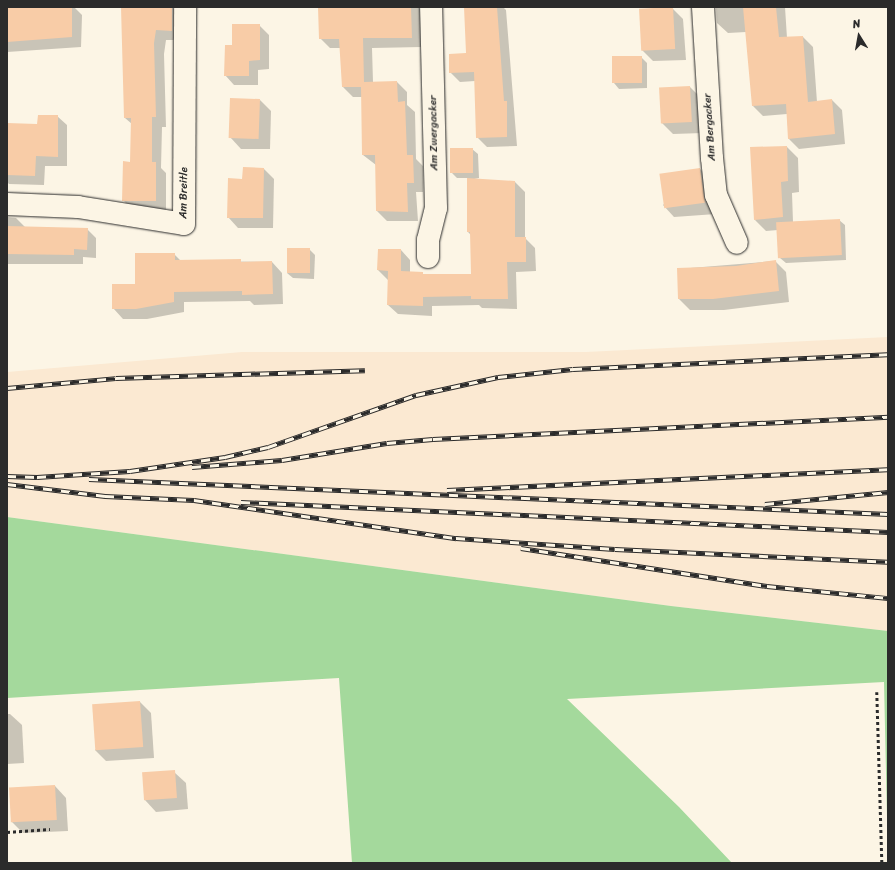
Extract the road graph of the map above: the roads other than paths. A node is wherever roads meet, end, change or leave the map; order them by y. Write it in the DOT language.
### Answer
graph roads {
  1 [pos="186,7"];
  2 [pos="431,7"];
  3 [pos="703,7"];
  4 [pos="7,204"];
  5 [pos="737,243"];
  6 [pos="428,257"];
  1 -- 4 [label="street, Am Breitle"];
  2 -- 6 [label="street, Am Zwergacker"];
  3 -- 5 [label="street, Am Bergacker"];
}
